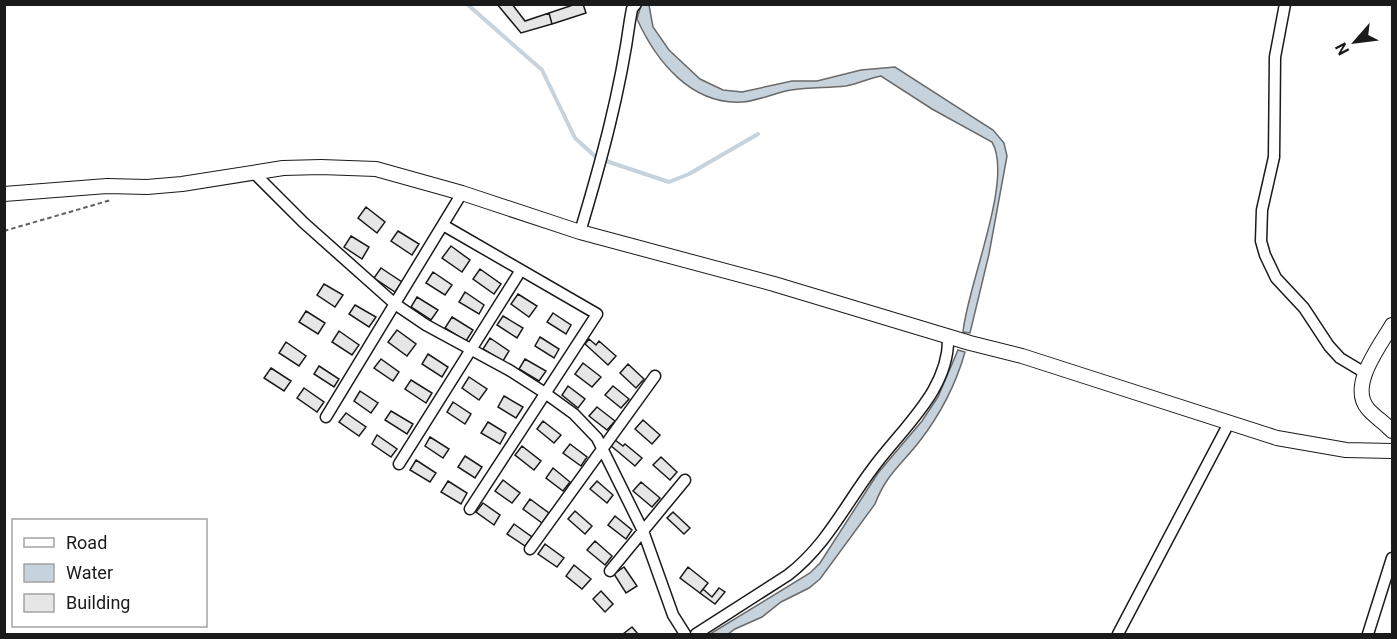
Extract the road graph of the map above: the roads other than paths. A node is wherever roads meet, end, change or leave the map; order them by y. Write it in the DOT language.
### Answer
graph roads {
  1 [pos="636,4"];
  2 [pos="1285,4"];
  3 [pos="253,172"];
  4 [pos="462,193"];
  5 [pos="4,194"];
  6 [pos="443,225"];
  7 [pos="580,232"];
  8 [pos="521,270"];
  9 [pos="395,304"];
  10 [pos="1392,325"];
  11 [pos="951,337"];
  12 [pos="471,350"];
  13 [pos="1365,373"];
  14 [pos="655,376"];
  15 [pos="545,393"];
  16 [pos="326,417"];
  17 [pos="1229,423"];
  18 [pos="1392,431"];
  19 [pos="603,448"];
  20 [pos="1392,451"];
  21 [pos="399,464"];
  22 [pos="685,480"];
  23 [pos="470,508"];
  24 [pos="643,531"];
  25 [pos="531,549"];
  26 [pos="1392,558"];
  27 [pos="610,571"];
  28 [pos="685,634"];
  29 [pos="696,634"];
  30 [pos="1118,634"];
  31 [pos="1368,634"];
  1 -- 7 [label="street"];
  2 -- 13 [label="street"];
  3 -- 4 [label="street"];
  3 -- 5 [label="street"];
  3 -- 9 [label="street"];
  4 -- 6 [label="street"];
  4 -- 7 [label="street"];
  6 -- 8 [label="street"];
  6 -- 9 [label="street"];
  7 -- 11 [label="street"];
  8 -- 12 [label="street"];
  8 -- 15 [label="street"];
  9 -- 12 [label="street"];
  9 -- 16 [label="street"];
  10 -- 13 [label="street"];
  11 -- 17 [label="street"];
  11 -- 29 [label="street"];
  12 -- 15 [label="street"];
  12 -- 21 [label="street"];
  13 -- 18 [label="street"];
  14 -- 19 [label="street"];
  15 -- 19 [label="street"];
  15 -- 23 [label="street"];
  17 -- 20 [label="street"];
  17 -- 30 [label="street"];
  19 -- 24 [label="street"];
  19 -- 25 [label="street"];
  22 -- 24 [label="street"];
  24 -- 27 [label="street"];
  24 -- 28 [label="street"];
  26 -- 31 [label="street"];
}
